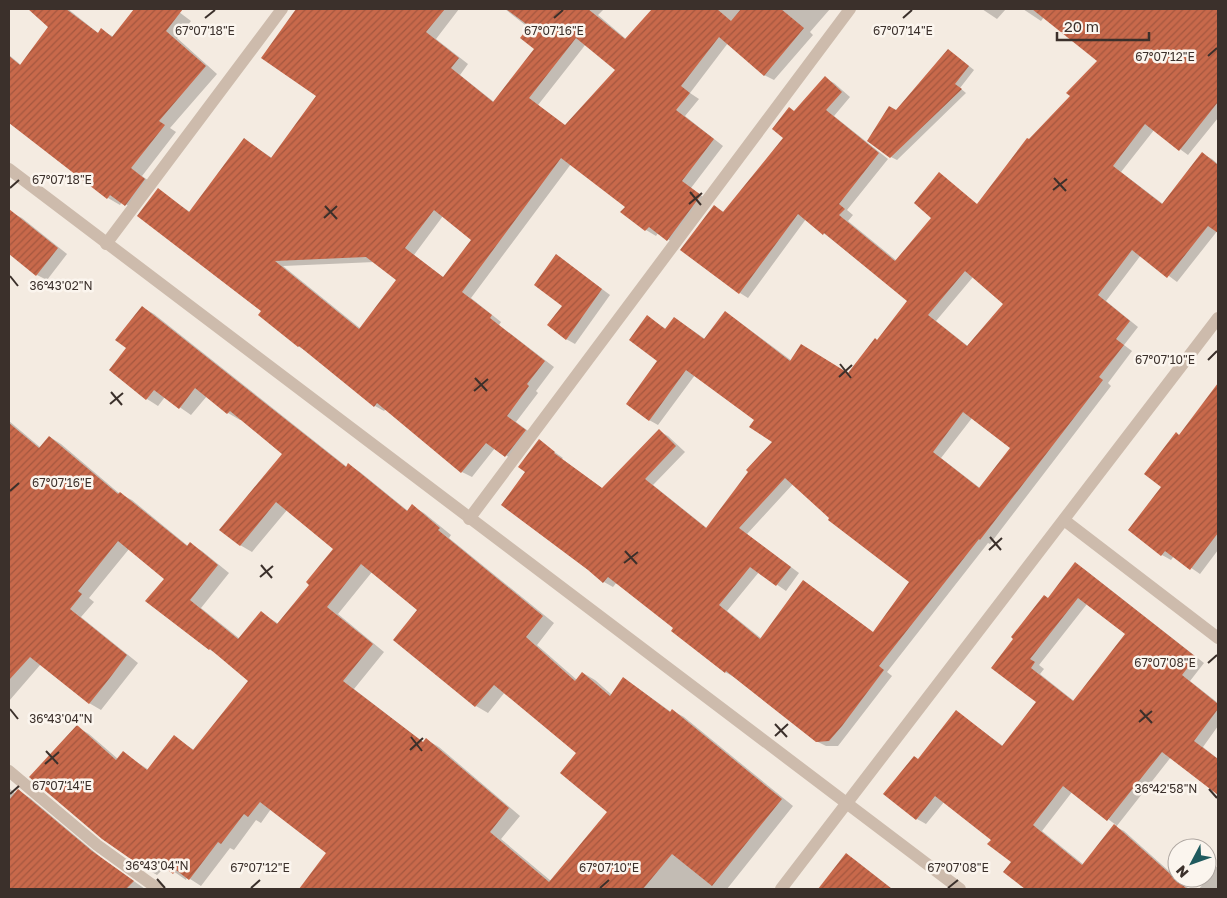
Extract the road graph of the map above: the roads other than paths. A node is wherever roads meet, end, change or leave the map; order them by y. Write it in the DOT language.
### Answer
graph roads {
  1 [pos="282,9"];
  2 [pos="850,9"];
  3 [pos="9,170"];
  4 [pos="106,244"];
  5 [pos="1218,318"];
  6 [pos="469,519"];
  7 [pos="1064,520"];
  8 [pos="1218,638"];
  9 [pos="9,771"];
  10 [pos="846,804"];
  11 [pos="158,889"];
  12 [pos="781,889"];
  13 [pos="960,889"];
  1 -- 4 [label="street"];
  2 -- 6 [label="street"];
  3 -- 4 [label="street"];
  4 -- 6 [label="street"];
  5 -- 7 [label="street"];
  6 -- 10 [label="street"];
  7 -- 8 [label="street"];
  7 -- 10 [label="street"];
  9 -- 11 [label="street"];
  10 -- 12 [label="street"];
  10 -- 13 [label="street"];
}
